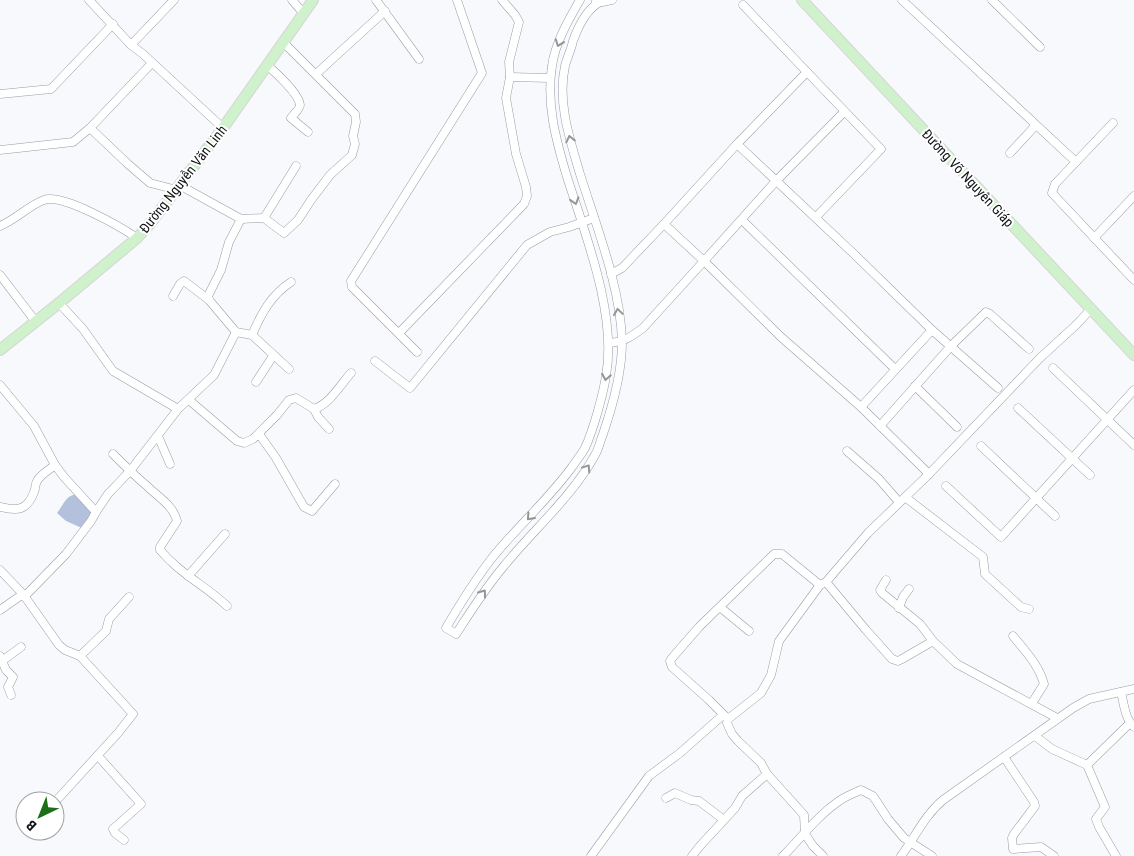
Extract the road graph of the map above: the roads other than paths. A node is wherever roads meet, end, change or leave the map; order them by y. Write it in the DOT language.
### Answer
graph roads {
  1 [pos="89,0"];
  2 [pos="292,0"];
  3 [pos="313,0"];
  4 [pos="376,0"];
  5 [pos="457,0"];
  6 [pos="502,0"];
  7 [pos="580,0"];
  8 [pos="612,0"];
  9 [pos="802,0"];
  10 [pos="902,0"];
  11 [pos="992,0"];
  12 [pos="172,1"];
  13 [pos="597,1"];
  14 [pos="742,5"];
  15 [pos="385,12"];
  16 [pos="304,14"];
  17 [pos="113,24"];
  18 [pos="283,42"];
  19 [pos="131,45"];
  20 [pos="1040,47"];
  21 [pos="419,59"];
  22 [pos="152,63"];
  23 [pos="266,65"];
  24 [pos="807,72"];
  25 [pos="316,74"];
  26 [pos="510,77"];
  27 [pos="550,78"];
  28 [pos="0,94"];
  29 [pos="550,101"];
  30 [pos="563,101"];
  31 [pos="844,112"];
  32 [pos="1114,122"];
  33 [pos="1036,125"];
  34 [pos="90,128"];
  35 [pos="223,128"];
  36 [pos="308,132"];
  37 [pos="738,144"];
  38 [pos="0,150"];
  39 [pos="1010,153"];
  40 [pos="1076,162"];
  41 [pos="296,166"];
  42 [pos="776,181"];
  43 [pos="179,188"];
  44 [pos="1134,196"];
  45 [pos="816,217"];
  46 [pos="264,218"];
  47 [pos="594,218"];
  48 [pos="241,219"];
  49 [pos="742,220"];
  50 [pos="581,223"];
  51 [pos="664,224"];
  52 [pos="0,226"];
  53 [pos="137,238"];
  54 [pos="1094,238"];
  55 [pos="704,261"];
  56 [pos="611,274"];
  57 [pos="0,275"];
  58 [pos="1134,280"];
  59 [pos="292,282"];
  60 [pos="173,296"];
  61 [pos="208,300"];
  62 [pos="59,303"];
  63 [pos="1091,309"];
  64 [pos="36,322"];
  65 [pos="932,330"];
  66 [pos="236,332"];
  67 [pos="399,333"];
  68 [pos="252,335"];
  69 [pos="622,342"];
  70 [pos="609,343"];
  71 [pos="951,346"];
  72 [pos="1029,349"];
  73 [pos="0,350"];
  74 [pos="417,352"];
  75 [pos="1134,355"];
  76 [pos="273,356"];
  77 [pos="375,361"];
  78 [pos="1053,368"];
  79 [pos="289,369"];
  80 [pos="896,369"];
  81 [pos="351,373"];
  82 [pos="256,382"];
  83 [pos="0,385"];
  84 [pos="915,386"];
  85 [pos="998,388"];
  86 [pos="1134,390"];
  87 [pos="189,400"];
  88 [pos="861,407"];
  89 [pos="1018,408"];
  90 [pos="178,409"];
  91 [pos="314,410"];
  92 [pos="1107,420"];
  93 [pos="880,426"];
  94 [pos="957,426"];
  95 [pos="329,429"];
  96 [pos="259,434"];
  97 [pos="158,436"];
  98 [pos="1134,445"];
  99 [pos="981,446"];
  100 [pos="847,451"];
  101 [pos="112,454"];
  102 [pos="1072,458"];
  103 [pos="170,464"];
  104 [pos="55,465"];
  105 [pos="130,471"];
  106 [pos="929,474"];
  107 [pos="1090,475"];
  108 [pos="335,484"];
  109 [pos="946,486"];
  110 [pos="1036,498"];
  111 [pos="902,500"];
  112 [pos="0,508"];
  113 [pos="96,512"];
  114 [pos="1055,516"];
  115 [pos="225,534"];
  116 [pos="0,570"];
  117 [pos="188,576"];
  118 [pos="886,580"];
  119 [pos="823,584"];
  120 [pos="909,589"];
  121 [pos="23,596"];
  122 [pos="129,597"];
  123 [pos="228,606"];
  124 [pos="720,608"];
  125 [pos="899,608"];
  126 [pos="1030,609"];
  127 [pos="0,610"];
  128 [pos="749,631"];
  129 [pos="1013,636"];
  130 [pos="933,641"];
  131 [pos="21,647"];
  132 [pos="80,656"];
  133 [pos="1,659"];
  134 [pos="1134,689"];
  135 [pos="1121,692"];
  136 [pos="11,695"];
  137 [pos="1032,704"];
  138 [pos="726,717"];
  139 [pos="1058,718"];
  140 [pos="1132,725"];
  141 [pos="1035,736"];
  142 [pos="98,756"];
  143 [pos="1004,757"];
  144 [pos="1087,765"];
  145 [pos="768,774"];
  146 [pos="65,791"];
  147 [pos="666,798"];
  148 [pos="724,820"];
  149 [pos="805,834"];
  150 [pos="124,840"];
  151 [pos="911,842"];
  152 [pos="591,856"];
  153 [pos="692,856"];
  154 [pos="783,856"];
  155 [pos="823,856"];
  156 [pos="901,856"];
  157 [pos="932,856"];
  158 [pos="1054,856"];
  159 [pos="1116,856"];
  1 -- 17 [label="street"];
  2 -- 16 [label="street"];
  3 -- 16 [label="main road, Đường Nguyễn Văn Linh"];
  4 -- 15 [label="street"];
  5 -- 67 [label="street"];
  6 -- 26 [label="street"];
  7 -- 27 [label="street, one-way"];
  8 -- 13 [label="street"];
  9 -- 63 [label="main road, Đường Võ Nguyên Giáp"];
  10 -- 33 [label="street"];
  11 -- 20 [label="street"];
  12 -- 19 [label="street"];
  13 -- 30 [label="street"];
  14 -- 24 [label="street"];
  15 -- 21 [label="street"];
  15 -- 25 [label="street"];
  16 -- 18 [label="main road, Đường Nguyễn Văn Linh"];
  17 -- 19 [label="street"];
  17 -- 28 [label="street"];
  18 -- 23 [label="main road, Đường Nguyễn Văn Linh"];
  18 -- 25 [label="street"];
  19 -- 22 [label="street"];
  22 -- 34 [label="street"];
  22 -- 35 [label="street"];
  23 -- 35 [label="main road, Đường Nguyễn Văn Linh"];
  23 -- 36 [label="street"];
  24 -- 31 [label="street"];
  24 -- 37 [label="street"];
  25 -- 46 [label="street"];
  26 -- 27 [label="street"];
  26 -- 67 [label="street"];
  27 -- 29 [label="street"];
  29 -- 30 [label="street"];
  29 -- 50 [label="street, one-way"];
  47 -- 30 [label="street, one-way"];
  31 -- 42 [label="street"];
  31 -- 45 [label="street"];
  32 -- 40 [label="street"];
  33 -- 39 [label="street"];
  33 -- 40 [label="street"];
  34 -- 38 [label="street"];
  34 -- 43 [label="street"];
  35 -- 43 [label="main road, Đường Nguyễn Văn Linh"];
  37 -- 42 [label="street"];
  37 -- 51 [label="street"];
  40 -- 54 [label="street"];
  41 -- 46 [label="street"];
  42 -- 45 [label="street"];
  42 -- 49 [label="street"];
  43 -- 48 [label="street"];
  43 -- 53 [label="main road, Đường Nguyễn Văn Linh"];
  44 -- 54 [label="street"];
  45 -- 65 [label="street"];
  46 -- 48 [label="street"];
  47 -- 50 [label="street"];
  47 -- 56 [label="street"];
  48 -- 61 [label="street"];
  49 -- 55 [label="street"];
  49 -- 80 [label="street"];
  50 -- 70 [label="street"];
  50 -- 77 [label="street"];
  51 -- 55 [label="street"];
  51 -- 56 [label="street"];
  52 -- 53 [label="street"];
  53 -- 62 [label="main road, Đường Nguyễn Văn Linh"];
  54 -- 58 [label="street"];
  55 -- 69 [label="street"];
  55 -- 88 [label="street"];
  69 -- 56 [label="street, one-way"];
  57 -- 64 [label="street"];
  59 -- 68 [label="street"];
  60 -- 61 [label="street"];
  61 -- 66 [label="street"];
  62 -- 64 [label="main road, Đường Nguyễn Văn Linh"];
  62 -- 90 [label="street"];
  63 -- 75 [label="main road, Đường Võ Nguyên Giáp"];
  63 -- 106 [label="street"];
  64 -- 73 [label="main road, Đường Nguyễn Văn Linh"];
  65 -- 71 [label="street"];
  65 -- 80 [label="street"];
  66 -- 68 [label="street"];
  66 -- 87 [label="street"];
  67 -- 74 [label="street"];
  68 -- 76 [label="street"];
  69 -- 70 [label="street"];
  70 -- 69 [label="street, one-way"];
  71 -- 72 [label="street"];
  71 -- 84 [label="street"];
  71 -- 85 [label="street"];
  76 -- 79 [label="street"];
  76 -- 82 [label="street"];
  78 -- 92 [label="street"];
  80 -- 88 [label="street"];
  81 -- 91 [label="street"];
  83 -- 104 [label="street"];
  84 -- 93 [label="street"];
  84 -- 94 [label="street"];
  86 -- 92 [label="street"];
  87 -- 90 [label="street"];
  87 -- 96 [label="street"];
  88 -- 93 [label="street"];
  89 -- 102 [label="street"];
  90 -- 97 [label="street"];
  91 -- 95 [label="street"];
  91 -- 96 [label="street"];
  92 -- 98 [label="street"];
  92 -- 102 [label="street"];
  93 -- 106 [label="street"];
  96 -- 108 [label="street"];
  97 -- 103 [label="street"];
  97 -- 105 [label="street"];
  99 -- 110 [label="street"];
  100 -- 111 [label="street"];
  101 -- 105 [label="street"];
  102 -- 107 [label="street"];
  102 -- 110 [label="street"];
  104 -- 112 [label="street"];
  104 -- 113 [label="street"];
  105 -- 113 [label="street"];
  105 -- 117 [label="street"];
  106 -- 111 [label="street"];
  109 -- 110 [label="street"];
  110 -- 114 [label="street"];
  111 -- 119 [label="street"];
  111 -- 126 [label="street"];
  113 -- 121 [label="street"];
  115 -- 117 [label="street"];
  116 -- 121 [label="street"];
  117 -- 123 [label="street"];
  118 -- 125 [label="street"];
  119 -- 124 [label="street"];
  119 -- 130 [label="street"];
  119 -- 138 [label="street"];
  120 -- 125 [label="street"];
  121 -- 127 [label="street"];
  121 -- 132 [label="street"];
  122 -- 132 [label="street"];
  124 -- 128 [label="street"];
  124 -- 138 [label="street"];
  125 -- 130 [label="street"];
  129 -- 137 [label="street"];
  130 -- 137 [label="street"];
  131 -- 133 [label="street"];
  132 -- 142 [label="street"];
  133 -- 136 [label="street"];
  134 -- 135 [label="street"];
  135 -- 139 [label="street"];
  135 -- 140 [label="street"];
  137 -- 139 [label="street"];
  138 -- 145 [label="street"];
  138 -- 152 [label="street"];
  139 -- 141 [label="street"];
  140 -- 144 [label="street"];
  141 -- 143 [label="street"];
  141 -- 144 [label="street"];
  142 -- 146 [label="street"];
  142 -- 150 [label="street"];
  143 -- 151 [label="street"];
  143 -- 158 [label="street"];
  144 -- 159 [label="street"];
  145 -- 148 [label="street"];
  145 -- 149 [label="street"];
  147 -- 148 [label="street"];
  148 -- 153 [label="street"];
  149 -- 151 [label="street"];
  149 -- 154 [label="street"];
  149 -- 155 [label="street"];
  151 -- 156 [label="street"];
  151 -- 157 [label="street"];
}
